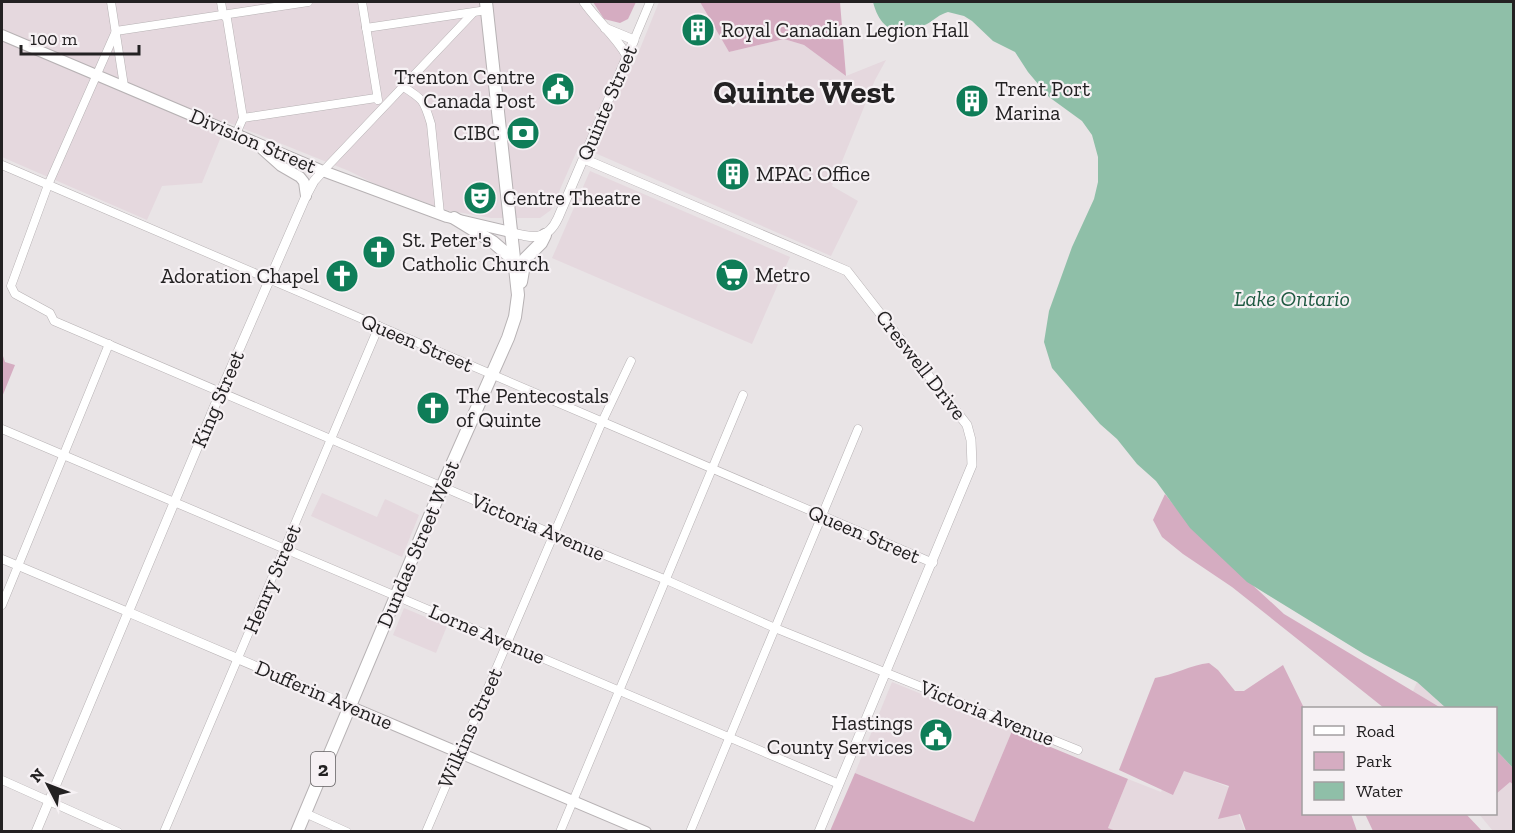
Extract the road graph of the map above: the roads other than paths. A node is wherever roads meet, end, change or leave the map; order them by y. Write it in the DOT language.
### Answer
graph roads {
  1 [pos="111,2"];
  2 [pos="221,2"];
  3 [pos="308,2"];
  4 [pos="362,2"];
  5 [pos="584,2"];
  6 [pos="650,2"];
  7 [pos="486,6"];
  8 [pos="223,14"];
  9 [pos="473,14"];
  10 [pos="366,28"];
  11 [pos="605,28"];
  12 [pos="116,31"];
  13 [pos="2,35"];
  14 [pos="634,40"];
  15 [pos="627,56"];
  16 [pos="98,75"];
  17 [pos="124,86"];
  18 [pos="402,86"];
  19 [pos="376,98"];
  20 [pos="383,106"];
  21 [pos="243,118"];
  22 [pos="237,134"];
  23 [pos="256,142"];
  24 [pos="584,159"];
  25 [pos="2,165"];
  26 [pos="323,171"];
  27 [pos="48,185"];
  28 [pos="306,196"];
  29 [pos="440,214"];
  30 [pos="454,218"];
  31 [pos="510,232"];
  32 [pos="544,235"];
  33 [pos="514,260"];
  34 [pos="270,279"];
  35 [pos="518,295"];
  36 [pos="379,326"];
  37 [pos="109,344"];
  38 [pos="631,362"];
  39 [pos="492,375"];
  40 [pos="221,391"];
  41 [pos="743,395"];
  42 [pos="602,422"];
  43 [pos="2,429"];
  44 [pos="858,429"];
  45 [pos="332,438"];
  46 [pos="64,455"];
  47 [pos="712,469"];
  48 [pos="442,487"];
  49 [pos="175,503"];
  50 [pos="822,517"];
  51 [pos="553,534"];
  52 [pos="285,549"];
  53 [pos="2,559"];
  54 [pos="933,563"];
  55 [pos="18,566"];
  56 [pos="664,579"];
  57 [pos="396,596"];
  58 [pos="2,605"];
  59 [pos="128,612"];
  60 [pos="775,628"];
  61 [pos="508,642"];
  62 [pos="239,659"];
  63 [pos="887,672"];
  64 [pos="620,690"];
  65 [pos="349,706"];
  66 [pos="729,737"];
  67 [pos="1078,750"];
  68 [pos="459,752"];
  69 [pos="2,780"];
  70 [pos="839,784"];
  71 [pos="49,801"];
  72 [pos="573,801"];
  73 [pos="305,813"];
  74 [pos="36,831"];
  75 [pos="118,831"];
  76 [pos="164,831"];
  77 [pos="297,831"];
  78 [pos="347,831"];
  79 [pos="426,831"];
  80 [pos="560,831"];
  81 [pos="646,831"];
  82 [pos="690,831"];
  83 [pos="819,831"];
  1 -- 12 [label="street"];
  2 -- 8 [label="street"];
  3 -- 8 [label="street"];
  4 -- 10 [label="street"];
  5 -- 11 [label="street"];
  6 -- 14 [label="street, Quinte Street"];
  7 -- 9 [label="street"];
  7 -- 31 [label="main road, Dundas Street West"];
  8 -- 12 [label="street"];
  8 -- 21 [label="street"];
  9 -- 10 [label="street"];
  9 -- 18 [label="street, King Street"];
  10 -- 19 [label="street"];
  11 -- 14 [label="street"];
  11 -- 15 [label="street"];
  12 -- 16 [label="street"];
  12 -- 17 [label="street"];
  13 -- 16 [label="main road, Division Street"];
  14 -- 15 [label="street, Quinte Street"];
  15 -- 24 [label="street, Quinte Street"];
  16 -- 17 [label="main road, Division Street"];
  16 -- 27 [label="street"];
  17 -- 22 [label="main road, Division Street"];
  18 -- 20 [label="street, King Street"];
  18 -- 29 [label="street"];
  19 -- 20 [label="street"];
  19 -- 21 [label="street"];
  20 -- 26 [label="street, King Street"];
  21 -- 22 [label="street"];
  22 -- 23 [label="main road, Division Street"];
  23 -- 26 [label="main road, Division Street"];
  23 -- 28 [label="main road"];
  24 -- 32 [label="street, Quinte Street"];
  24 -- 54 [label="street, Creswell Drive"];
  25 -- 27 [label="street, Queen Street"];
  26 -- 28 [label="street, King Street"];
  26 -- 29 [label="main road, Division Street"];
  27 -- 34 [label="street, Queen Street"];
  27 -- 37 [label="street, Victoria Avenue"];
  28 -- 34 [label="street, King Street"];
  29 -- 30 [label="main road, Division Street"];
  30 -- 31 [label="main road, Division Street"];
  30 -- 33 [label="main road"];
  31 -- 32 [label="street"];
  31 -- 33 [label="main road, Dundas Street West / 2"];
  32 -- 35 [label="main road"];
  33 -- 35 [label="main road, Dundas Street West / 2"];
  34 -- 36 [label="street, Queen Street"];
  34 -- 40 [label="street, King Street"];
  35 -- 39 [label="main road, Dundas Street West / 2"];
  36 -- 39 [label="street, Queen Street"];
  36 -- 45 [label="street, Henry Street"];
  37 -- 40 [label="street, Victoria Avenue"];
  37 -- 46 [label="street"];
  38 -- 42 [label="street, Wilkins Street"];
  39 -- 42 [label="street, Queen Street"];
  39 -- 48 [label="main road, Dundas Street West / 2"];
  40 -- 45 [label="street, Victoria Avenue"];
  40 -- 49 [label="street, King Street"];
  41 -- 47 [label="street"];
  42 -- 47 [label="street, Queen Street"];
  42 -- 51 [label="street, Wilkins Street"];
  43 -- 46 [label="street, Lorne Avenue"];
  44 -- 50 [label="street"];
  45 -- 48 [label="street, Victoria Avenue"];
  45 -- 52 [label="street, Henry Street"];
  46 -- 49 [label="street, Lorne Avenue"];
  46 -- 55 [label="street"];
  47 -- 50 [label="street, Queen Street"];
  47 -- 56 [label="street"];
  48 -- 51 [label="street, Victoria Avenue"];
  48 -- 57 [label="main road, Dundas Street West / 2"];
  49 -- 52 [label="street, Lorne Avenue"];
  49 -- 59 [label="street, King Street"];
  50 -- 54 [label="street, Queen Street"];
  50 -- 60 [label="street"];
  51 -- 56 [label="street, Victoria Avenue"];
  51 -- 61 [label="street, Wilkins Street"];
  52 -- 57 [label="street, Lorne Avenue"];
  52 -- 62 [label="street, Henry Street"];
  53 -- 55 [label="street, Dufferin Avenue"];
  54 -- 63 [label="street, Creswell Drive"];
  55 -- 58 [label="street"];
  55 -- 59 [label="street, Dufferin Avenue"];
  56 -- 60 [label="street, Victoria Avenue"];
  56 -- 64 [label="street"];
  57 -- 61 [label="street, Lorne Avenue"];
  57 -- 65 [label="main road, Dundas Street West / 2"];
  59 -- 62 [label="street, Dufferin Avenue"];
  59 -- 71 [label="street, King Street"];
  60 -- 63 [label="street, Victoria Avenue"];
  60 -- 66 [label="street"];
  61 -- 64 [label="street, Lorne Avenue"];
  61 -- 68 [label="street, Wilkins Street"];
  62 -- 65 [label="street, Dufferin Avenue"];
  62 -- 76 [label="street, Henry Street"];
  63 -- 67 [label="street, Victoria Avenue"];
  63 -- 70 [label="street, Creswell Drive"];
  64 -- 66 [label="street, Lorne Avenue"];
  64 -- 72 [label="street"];
  65 -- 68 [label="main road, Dufferin Avenue"];
  65 -- 73 [label="main road, Dundas Street West / 2"];
  66 -- 70 [label="street, Lorne Avenue"];
  66 -- 82 [label="street"];
  68 -- 72 [label="main road, Dufferin Avenue"];
  68 -- 79 [label="street, Wilkins Street"];
  69 -- 71 [label="street"];
  70 -- 83 [label="street, Creswell Drive"];
  71 -- 74 [label="street, King Street"];
  71 -- 75 [label="street"];
  72 -- 80 [label="street"];
  72 -- 81 [label="main road, Dufferin Avenue"];
  73 -- 77 [label="main road, Dundas Street West / 2"];
  73 -- 78 [label="street"];
}
